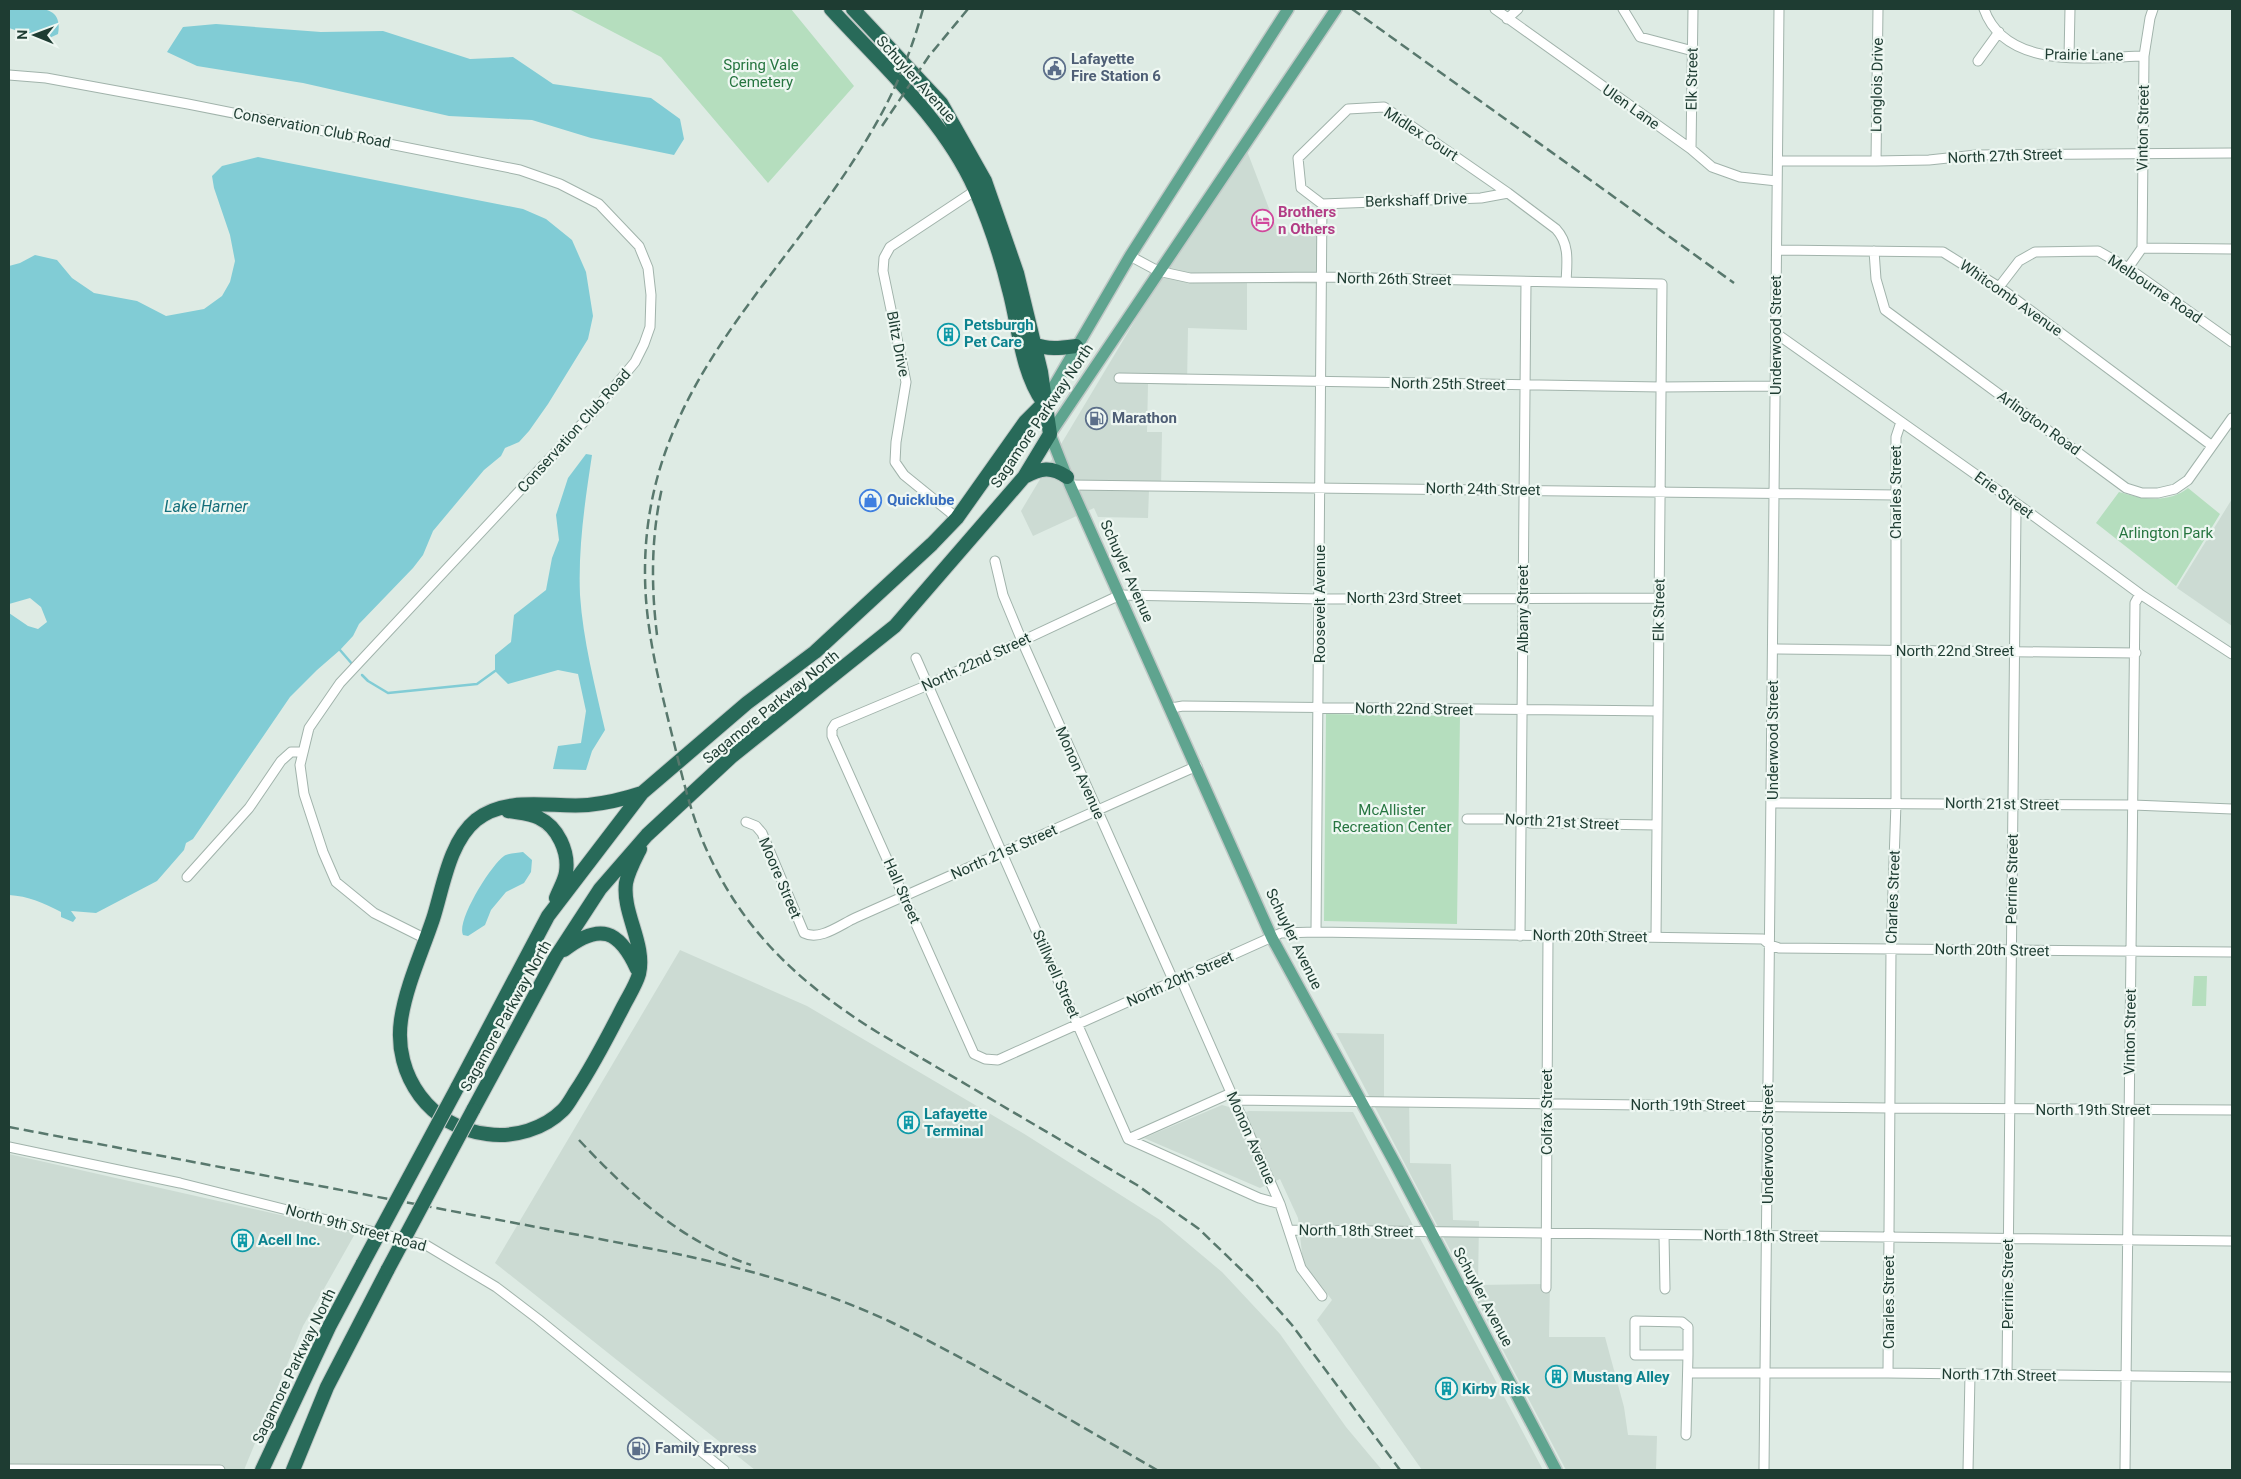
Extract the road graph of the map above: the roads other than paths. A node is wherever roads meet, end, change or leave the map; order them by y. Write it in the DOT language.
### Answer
graph roads {
  1 [pos="831,9"];
  2 [pos="853,9"];
  3 [pos="1288,9"];
  4 [pos="1336,9"];
  5 [pos="1495,9"];
  6 [pos="1518,9"];
  7 [pos="1623,9"];
  8 [pos="1693,9"];
  9 [pos="1779,9"];
  10 [pos="1878,9"];
  11 [pos="1984,9"];
  12 [pos="2070,9"];
  13 [pos="2153,9"];
  14 [pos="1507,19"];
  15 [pos="1998,32"];
  16 [pos="1693,51"];
  17 [pos="2144,56"];
  18 [pos="2069,57"];
  19 [pos="1978,61"];
  20 [pos="9,76"];
  21 [pos="1691,149"];
  22 [pos="2142,154"];
  23 [pos="2232,154"];
  24 [pos="1778,161"];
  25 [pos="1876,162"];
  26 [pos="1778,181"];
  27 [pos="976,190"];
  28 [pos="1508,193"];
  29 [pos="1322,204"];
  30 [pos="2142,248"];
  31 [pos="2232,249"];
  32 [pos="1777,250"];
  33 [pos="1874,251"];
  34 [pos="1130,256"];
  35 [pos="2128,268"];
  36 [pos="1158,271"];
  37 [pos="1322,277"];
  38 [pos="1526,282"];
  39 [pos="1566,282"];
  40 [pos="1662,284"];
  41 [pos="1999,288"];
  42 [pos="1776,334"];
  43 [pos="2232,342"];
  44 [pos="1034,344"];
  45 [pos="1076,346"];
  46 [pos="1119,378"];
  47 [pos="1322,382"];
  48 [pos="1525,385"];
  49 [pos="1661,386"];
  50 [pos="1776,386"];
  51 [pos="1044,403"];
  52 [pos="2232,418"];
  53 [pos="1901,422"];
  54 [pos="1050,434"];
  55 [pos="2211,445"];
  56 [pos="1024,477"];
  57 [pos="1069,481"];
  58 [pos="1321,488"];
  59 [pos="1524,489"];
  60 [pos="1660,491"];
  61 [pos="1775,493"];
  62 [pos="1896,495"];
  63 [pos="2022,508"];
  64 [pos="957,518"];
  65 [pos="995,561"];
  66 [pos="2140,594"];
  67 [pos="1120,595"];
  68 [pos="1523,597"];
  69 [pos="1659,598"];
  70 [pos="1320,599"];
  71 [pos="1022,641"];
  72 [pos="1774,649"];
  73 [pos="1896,651"];
  74 [pos="2014,652"];
  75 [pos="2136,653"];
  76 [pos="2232,654"];
  77 [pos="916,658"];
  78 [pos="928,685"];
  79 [pos="1171,708"];
  80 [pos="1319,708"];
  81 [pos="1522,710"];
  82 [pos="1658,712"];
  83 [pos="832,729"];
  84 [pos="302,752"];
  85 [pos="1197,766"];
  86 [pos="642,794"];
  87 [pos="1772,803"];
  88 [pos="1896,803"];
  89 [pos="2012,804"];
  90 [pos="2133,805"];
  91 [pos="498,809"];
  92 [pos="2232,809"];
  93 [pos="1097,812"];
  94 [pos="1467,819"];
  95 [pos="746,822"];
  96 [pos="1521,822"];
  97 [pos="1657,825"];
  98 [pos="647,835"];
  99 [pos="1002,853"];
  100 [pos="187,877"];
  101 [pos="904,897"];
  102 [pos="548,916"];
  103 [pos="1316,932"];
  104 [pos="1520,936"];
  105 [pos="1548,936"];
  106 [pos="812,937"];
  107 [pos="1656,937"];
  108 [pos="1272,938"];
  109 [pos="426,939"];
  110 [pos="1770,945"];
  111 [pos="1891,949"];
  112 [pos="2011,950"];
  113 [pos="2132,951"];
  114 [pos="2232,952"];
  115 [pos="554,958"];
  116 [pos="639,974"];
  117 [pos="1178,980"];
  118 [pos="1078,1024"];
  119 [pos="974,1054"];
  120 [pos="1232,1096"];
  121 [pos="1360,1101"];
  122 [pos="1547,1104"];
  123 [pos="1768,1106"];
  124 [pos="1889,1108"];
  125 [pos="2009,1109"];
  126 [pos="2129,1109"];
  127 [pos="2232,1110"];
  128 [pos="1128,1140"];
  129 [pos="9,1147"];
  130 [pos="1280,1204"];
  131 [pos="1290,1230"];
  132 [pos="1430,1232"];
  133 [pos="1546,1234"];
  134 [pos="1664,1235"];
  135 [pos="1768,1237"];
  136 [pos="1889,1238"];
  137 [pos="2129,1239"];
  138 [pos="2008,1240"];
  139 [pos="2232,1241"];
  140 [pos="1546,1288"];
  141 [pos="1665,1289"];
  142 [pos="1322,1296"];
  143 [pos="1688,1355"];
  144 [pos="1688,1373"];
  145 [pos="1765,1373"];
  146 [pos="1888,1373"];
  147 [pos="1970,1375"];
  148 [pos="2007,1375"];
  149 [pos="2126,1376"];
  150 [pos="2232,1377"];
  151 [pos="1686,1434"];
  152 [pos="9,1469"];
  153 [pos="220,1470"];
  154 [pos="262,1470"];
  155 [pos="293,1470"];
  156 [pos="724,1470"];
  157 [pos="1556,1470"];
  158 [pos="1764,1470"];
  159 [pos="1968,1470"];
  160 [pos="2125,1470"];
  1 -- 27 [label="highway, Schuyler Avenue"];
  2 -- 44 [label="highway, Schuyler Avenue"];
  3 -- 34 [label="main road, Sagamore Parkway North"];
  4 -- 36 [label="main road, Sagamore Parkway North"];
  5 -- 14 [label="street, Ulen Lane"];
  6 -- 14 [label="street"];
  7 -- 16 [label="street"];
  8 -- 16 [label="street, Elk Street"];
  9 -- 24 [label="street, Underwood Street"];
  10 -- 25 [label="street, Longlois Drive"];
  11 -- 15 [label="street, Prairie Lane"];
  12 -- 18 [label="street"];
  13 -- 17 [label="street, Vinton Street"];
  14 -- 21 [label="street, Ulen Lane"];
  15 -- 18 [label="street, Prairie Lane"];
  15 -- 19 [label="street"];
  16 -- 21 [label="street, Elk Street"];
  17 -- 18 [label="street, Prairie Lane"];
  17 -- 22 [label="street, Vinton Street"];
  20 -- 84 [label="street, Conservation Club Road"];
  21 -- 26 [label="street, Ulen Lane"];
  22 -- 23 [label="street, North 27th Street"];
  22 -- 25 [label="street, North 27th Street"];
  22 -- 30 [label="street, Vinton Street"];
  24 -- 25 [label="street, North 27th Street"];
  24 -- 26 [label="street, Underwood Street"];
  26 -- 32 [label="street, Underwood Street"];
  27 -- 51 [label="highway, Schuyler Avenue"];
  27 -- 64 [label="street, Blitz Drive"];
  28 -- 29 [label="street, Berkshaff Drive"];
  28 -- 29 [label="street, Midlex Court"];
  28 -- 39 [label="street, Midlex Court"];
  29 -- 37 [label="street"];
  30 -- 31 [label="street"];
  30 -- 35 [label="street"];
  32 -- 33 [label="street, Whitcomb Avenue"];
  32 -- 42 [label="street, Underwood Street"];
  33 -- 41 [label="street, Whitcomb Avenue"];
  33 -- 55 [label="street, Arlington Road"];
  34 -- 36 [label="street, North 26th Street"];
  34 -- 45 [label="main road, Sagamore Parkway North"];
  35 -- 41 [label="street, Melbourne Road"];
  35 -- 43 [label="street, Melbourne Road"];
  36 -- 37 [label="street, North 26th Street"];
  36 -- 54 [label="main road, Sagamore Parkway North"];
  37 -- 38 [label="street, North 26th Street"];
  37 -- 47 [label="street, Roosevelt Avenue"];
  38 -- 39 [label="street, North 26th Street"];
  38 -- 48 [label="street, Albany Street"];
  39 -- 40 [label="street, North 26th Street"];
  40 -- 49 [label="street, Elk Street"];
  41 -- 55 [label="street, Whitcomb Avenue"];
  42 -- 50 [label="street, Underwood Street"];
  42 -- 53 [label="street, Erie Street"];
  44 -- 45 [label="highway"];
  44 -- 51 [label="highway, Schuyler Avenue"];
  45 -- 51 [label="main road, Sagamore Parkway North"];
  46 -- 47 [label="street, North 25th Street"];
  47 -- 48 [label="street, North 25th Street"];
  47 -- 58 [label="street, Roosevelt Avenue"];
  48 -- 49 [label="street, North 25th Street"];
  48 -- 59 [label="street, Albany Street"];
  49 -- 50 [label="street, North 25th Street"];
  49 -- 60 [label="street, Elk Street"];
  50 -- 61 [label="street, Underwood Street"];
  51 -- 54 [label="highway, Schuyler Avenue"];
  51 -- 64 [label="highway, Sagamore Parkway North"];
  52 -- 55 [label="street, Arlington Road"];
  53 -- 62 [label="street, Charles Street"];
  53 -- 63 [label="street, Erie Street"];
  54 -- 56 [label="highway, Sagamore Parkway North"];
  54 -- 57 [label="main road, Schuyler Avenue"];
  56 -- 57 [label="highway"];
  56 -- 98 [label="highway, Sagamore Parkway North"];
  57 -- 58 [label="street, North 24th Street"];
  57 -- 67 [label="main road, Schuyler Avenue"];
  58 -- 59 [label="street, North 24th Street"];
  58 -- 70 [label="street, Roosevelt Avenue"];
  59 -- 60 [label="street, North 24th Street"];
  59 -- 68 [label="street, Albany Street"];
  60 -- 61 [label="street, North 24th Street"];
  60 -- 69 [label="street, Elk Street"];
  61 -- 62 [label="street, North 24th Street"];
  61 -- 72 [label="street, Underwood Street"];
  62 -- 73 [label="street, Charles Street"];
  63 -- 66 [label="street, Erie Street"];
  63 -- 74 [label="street, Perrine Street"];
  64 -- 86 [label="highway, Sagamore Parkway North"];
  65 -- 71 [label="street, Monon Avenue"];
  66 -- 75 [label="street, Vinton Street"];
  66 -- 76 [label="street, Erie Street"];
  67 -- 70 [label="street, North 23rd Street"];
  67 -- 71 [label="street, North 22nd Street"];
  67 -- 79 [label="main road, Schuyler Avenue"];
  68 -- 69 [label="street, North 23rd Street"];
  68 -- 70 [label="street, North 23rd Street"];
  68 -- 81 [label="street, Albany Street"];
  69 -- 82 [label="street, Elk Street"];
  70 -- 80 [label="street, Roosevelt Avenue"];
  71 -- 78 [label="street, North 22nd Street"];
  71 -- 93 [label="street, Monon Avenue"];
  72 -- 73 [label="street, North 22nd Street"];
  72 -- 87 [label="street, Underwood Street"];
  73 -- 74 [label="street, North 22nd Street"];
  73 -- 88 [label="street, Charles Street"];
  74 -- 75 [label="street, North 22nd Street"];
  74 -- 89 [label="street, Perrine Street"];
  75 -- 90 [label="street, Vinton Street"];
  77 -- 78 [label="street, Stillwell Street"];
  78 -- 83 [label="street, North 22nd Street"];
  78 -- 99 [label="street, Stillwell Street"];
  79 -- 80 [label="street, North 22nd Street"];
  79 -- 85 [label="main road, Schuyler Avenue"];
  80 -- 81 [label="street, North 22nd Street"];
  80 -- 103 [label="street, Roosevelt Avenue"];
  81 -- 82 [label="street, North 22nd Street"];
  81 -- 96 [label="street, Albany Street"];
  82 -- 97 [label="street, Elk Street"];
  83 -- 101 [label="street, Hall Street"];
  84 -- 100 [label="street"];
  84 -- 109 [label="street, Conservation Club Road"];
  85 -- 93 [label="street, North 21st Street"];
  85 -- 108 [label="main road, Schuyler Avenue"];
  86 -- 91 [label="highway"];
  86 -- 102 [label="highway, Sagamore Parkway North"];
  87 -- 88 [label="street, North 21st Street"];
  87 -- 110 [label="street, Underwood Street"];
  88 -- 89 [label="street, North 21st Street"];
  88 -- 111 [label="street, Charles Street"];
  89 -- 90 [label="street, North 21st Street"];
  89 -- 112 [label="street, Perrine Street"];
  90 -- 92 [label="street, North 21st Street"];
  90 -- 113 [label="street, Vinton Street"];
  91 -- 102 [label="highway"];
  91 -- 109 [label="highway"];
  93 -- 99 [label="street, North 21st Street"];
  93 -- 117 [label="street, Monon Avenue"];
  94 -- 96 [label="street, North 21st Street"];
  95 -- 106 [label="street, Moore Street"];
  96 -- 97 [label="street, North 21st Street"];
  96 -- 104 [label="street, Albany Street"];
  97 -- 107 [label="street, Elk Street"];
  98 -- 115 [label="highway, Sagamore Parkway North"];
  98 -- 116 [label="highway"];
  99 -- 101 [label="street, North 21st Street"];
  99 -- 118 [label="street, Stillwell Street"];
  101 -- 106 [label="street, North 21st Street"];
  101 -- 119 [label="street, Hall Street"];
  102 -- 154 [label="highway, Sagamore Parkway North, bridge"];
  103 -- 104 [label="street, North 20th Street"];
  103 -- 108 [label="street, North 20th Street"];
  104 -- 105 [label="street, North 20th Street"];
  105 -- 107 [label="street, North 20th Street"];
  105 -- 122 [label="street, Colfax Street"];
  107 -- 110 [label="street, North 20th Street"];
  108 -- 117 [label="street, North 20th Street"];
  108 -- 121 [label="main road, Schuyler Avenue"];
  109 -- 116 [label="highway"];
  110 -- 111 [label="street, North 20th Street"];
  110 -- 123 [label="street, Underwood Street"];
  111 -- 112 [label="street, North 20th Street"];
  111 -- 124 [label="street, Charles Street"];
  112 -- 113 [label="street, North 20th Street"];
  112 -- 125 [label="street, Perrine Street"];
  113 -- 114 [label="street, North 20th Street"];
  113 -- 126 [label="street, Vinton Street"];
  115 -- 116 [label="highway"];
  115 -- 155 [label="highway, Sagamore Parkway North, bridge"];
  117 -- 118 [label="street, North 20th Street"];
  117 -- 120 [label="street, Monon Avenue"];
  118 -- 119 [label="street, North 20th Street"];
  118 -- 128 [label="street, Stillwell Street"];
  120 -- 121 [label="street, North 19th Street"];
  120 -- 128 [label="street, North 19th Street"];
  120 -- 130 [label="street, Monon Avenue"];
  121 -- 122 [label="street, North 19th Street"];
  121 -- 132 [label="main road, Schuyler Avenue"];
  122 -- 123 [label="street, North 19th Street"];
  122 -- 133 [label="street, Colfax Street"];
  123 -- 124 [label="street, North 19th Street"];
  123 -- 135 [label="street, Underwood Street"];
  124 -- 125 [label="street, North 19th Street"];
  124 -- 136 [label="street, Charles Street"];
  125 -- 126 [label="street, North 19th Street"];
  125 -- 138 [label="street, Perrine Street"];
  126 -- 127 [label="street, North 19th Street"];
  126 -- 137 [label="street, Vinton Street"];
  128 -- 130 [label="street"];
  129 -- 156 [label="street, North 9th Street Road"];
  130 -- 131 [label="street, Monon Avenue"];
  131 -- 132 [label="street, North 18th Street"];
  131 -- 142 [label="street, Monon Avenue"];
  132 -- 133 [label="street, North 18th Street"];
  132 -- 157 [label="main road, Schuyler Avenue"];
  133 -- 134 [label="street, North 18th Street"];
  133 -- 140 [label="street, Colfax Street"];
  134 -- 135 [label="street, North 18th Street"];
  134 -- 141 [label="street"];
  135 -- 136 [label="street, North 18th Street"];
  135 -- 145 [label="street, Underwood Street"];
  136 -- 138 [label="street, North 18th Street"];
  136 -- 146 [label="street, Charles Street"];
  137 -- 138 [label="street, North 18th Street"];
  137 -- 139 [label="street, North 18th Street"];
  137 -- 149 [label="street, Vinton Street"];
  138 -- 148 [label="street, Perrine Street"];
  143 -- 143 [label="street"];
  143 -- 144 [label="street"];
  144 -- 145 [label="street, North 17th Street"];
  144 -- 151 [label="street"];
  145 -- 146 [label="street, North 17th Street"];
  145 -- 158 [label="street, Underwood Street"];
  146 -- 147 [label="street, North 17th Street"];
  147 -- 148 [label="street, North 17th Street"];
  147 -- 159 [label="street"];
  148 -- 149 [label="street, North 17th Street"];
  149 -- 150 [label="street, North 17th Street"];
  149 -- 160 [label="street, Vinton Street"];
  152 -- 153 [label="street"];
}
